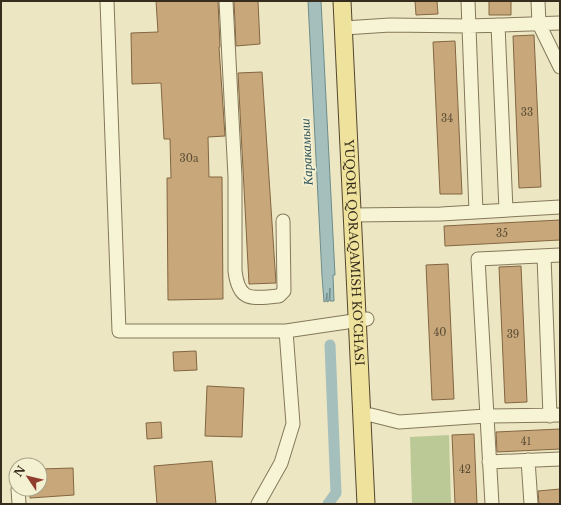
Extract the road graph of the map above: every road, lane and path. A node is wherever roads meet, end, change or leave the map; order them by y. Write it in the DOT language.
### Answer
graph roads {
  1 [pos="107,1"];
  2 [pos="226,1"];
  3 [pos="342,1"];
  4 [pos="353,1"];
  5 [pos="468,1"];
  6 [pos="538,1"];
  7 [pos="560,23"];
  8 [pos="539,24"];
  9 [pos="498,25"];
  10 [pos="469,26"];
  11 [pos="349,28"];
  12 [pos="560,67"];
  13 [pos="560,207"];
  14 [pos="506,210"];
  15 [pos="476,212"];
  16 [pos="357,214"];
  17 [pos="283,221"];
  18 [pos="560,255"];
  19 [pos="544,256"];
  20 [pos="355,321"];
  21 [pos="286,331"];
  22 [pos="366,416"];
  23 [pos="486,416"];
  24 [pos="555,416"];
  25 [pos="560,459"];
  26 [pos="528,460"];
  27 [pos="489,462"];
  28 [pos="258,504"];
  29 [pos="366,504"];
  30 [pos="374,504"];
  31 [pos="492,504"];
  32 [pos="531,504"];
  1 -- 21 [label="lane"];
  2 -- 17 [label="lane"];
  3 -- 11 [label="main road, YUQORI QORAQAMISH KO'CHASI"];
  4 -- 11 [label="main road, YUQORI QORAQAMISH KO'CHASI"];
  5 -- 10 [label="lane"];
  6 -- 8 [label="lane"];
  7 -- 8 [label="lane"];
  8 -- 9 [label="lane"];
  8 -- 12 [label="lane"];
  9 -- 10 [label="lane"];
  9 -- 14 [label="lane"];
  10 -- 11 [label="lane"];
  10 -- 15 [label="lane"];
  11 -- 16 [label="main road, YUQORI QORAQAMISH KO'CHASI"];
  13 -- 14 [label="lane"];
  14 -- 15 [label="lane"];
  15 -- 16 [label="lane"];
  16 -- 20 [label="main road, YUQORI QORAQAMISH KO'CHASI"];
  18 -- 19 [label="lane"];
  19 -- 23 [label="lane"];
  19 -- 24 [label="lane"];
  20 -- 21 [label="lane"];
  20 -- 22 [label="main road, YUQORI QORAQAMISH KO'CHASI"];
  21 -- 28 [label="lane"];
  22 -- 23 [label="lane"];
  22 -- 29 [label="main road, YUQORI QORAQAMISH KO'CHASI"];
  22 -- 30 [label="main road, YUQORI QORAQAMISH KO'CHASI"];
  23 -- 24 [label="lane"];
  23 -- 27 [label="lane"];
  25 -- 26 [label="lane"];
  26 -- 27 [label="lane"];
  26 -- 32 [label="lane"];
  27 -- 31 [label="lane"];
}
